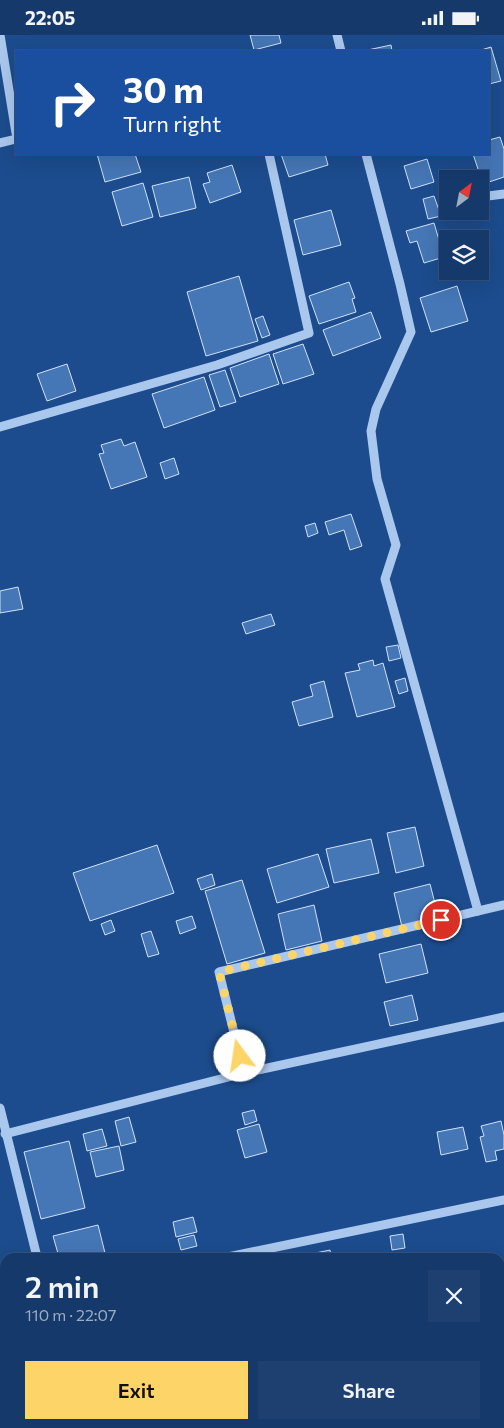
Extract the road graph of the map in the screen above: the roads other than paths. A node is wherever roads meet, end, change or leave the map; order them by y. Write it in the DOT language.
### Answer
graph roads {
  1 [pos="0,35"];
  2 [pos="337,35"];
  3 [pos="341,50"];
  4 [pos="15,127"];
  5 [pos="15,139"];
  6 [pos="0,143"];
  7 [pos="269,155"];
  8 [pos="366,155"];
  9 [pos="504,193"];
  10 [pos="489,196"];
  11 [pos="0,427"];
  12 [pos="504,905"];
  13 [pos="478,911"];
  14 [pos="504,1017"];
  15 [pos="244,1073"];
  16 [pos="0,1108"];
  17 [pos="6,1134"];
  18 [pos="504,1200"];
  19 [pos="36,1253"];
  20 [pos="247,1253"];
  1 -- 4 [label="street"];
  2 -- 3 [label="street"];
  5 -- 6 [label="street"];
  7 -- 11 [label="street"];
  8 -- 13 [label="street"];
  9 -- 10 [label="street"];
  12 -- 13 [label="street"];
  13 -- 15 [label="street"];
  14 -- 15 [label="street"];
  15 -- 17 [label="street"];
  16 -- 17 [label="street"];
  17 -- 19 [label="street"];
  18 -- 20 [label="street"];
}
